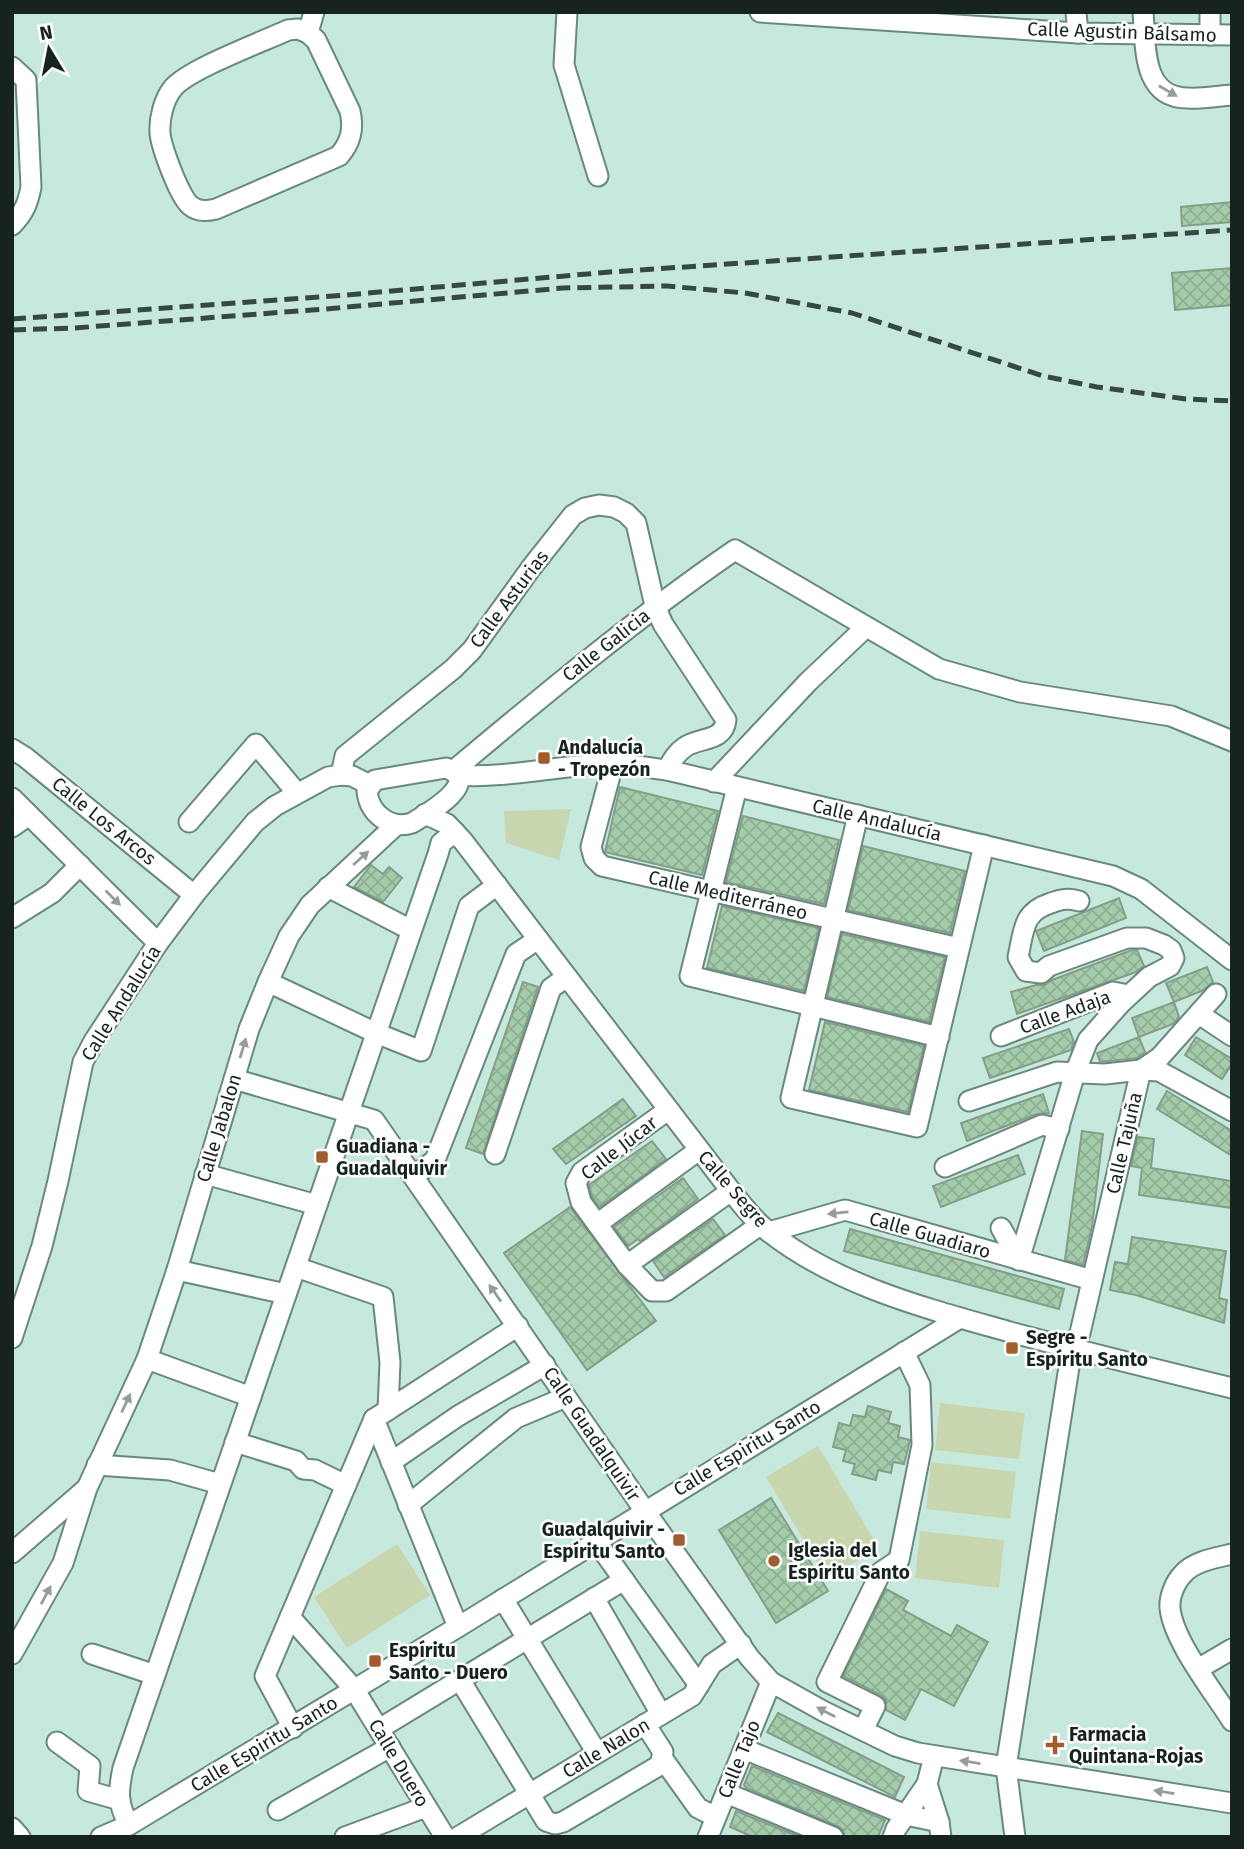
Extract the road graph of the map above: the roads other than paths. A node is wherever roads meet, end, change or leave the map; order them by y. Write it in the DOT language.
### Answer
graph roads {
  1 [pos="314,12"];
  2 [pos="567,12"];
  3 [pos="760,12"];
  4 [pos="1076,12"];
  5 [pos="1143,12"];
  6 [pos="1210,12"];
  7 [pos="863,16"];
  8 [pos="308,33"];
  9 [pos="1078,33"];
  10 [pos="1145,34"];
  11 [pos="1210,35"];
  12 [pos="1232,35"];
  13 [pos="12,67"];
  14 [pos="1232,95"];
  15 [pos="598,176"];
  16 [pos="12,225"];
  17 [pos="655,606"];
  18 [pos="866,627"];
  19 [pos="1232,741"];
  20 [pos="482,746"];
  21 [pos="12,750"];
  22 [pos="613,764"];
  23 [pos="667,770"];
  24 [pos="341,775"];
  25 [pos="491,776"];
  26 [pos="714,782"];
  27 [pos="453,784"];
  28 [pos="370,785"];
  29 [pos="737,787"];
  30 [pos="297,793"];
  31 [pos="12,798"];
  32 [pos="425,814"];
  33 [pos="30,815"];
  34 [pos="858,816"];
  35 [pos="189,822"];
  36 [pos="396,825"];
  37 [pos="12,827"];
  38 [pos="451,828"];
  39 [pos="984,845"];
  40 [pos="80,865"];
  41 [pos="497,885"];
  42 [pos="328,887"];
  43 [pos="711,891"];
  44 [pos="194,895"];
  45 [pos="1079,901"];
  46 [pos="12,918"];
  47 [pos="833,919"];
  48 [pos="411,930"];
  49 [pos="538,939"];
  50 [pos="158,943"];
  51 [pos="959,948"];
  52 [pos="1232,960"];
  53 [pos="567,977"];
  54 [pos="268,982"];
  55 [pos="1216,994"];
  56 [pos="1129,995"];
  57 [pos="813,1006"];
  58 [pos="1199,1014"];
  59 [pos="376,1033"];
  60 [pos="1001,1036"];
  61 [pos="1232,1036"];
  62 [pos="939,1037"];
  63 [pos="1141,1070"];
  64 [pos="1074,1073"];
  65 [pos="234,1079"];
  66 [pos="969,1101"];
  67 [pos="668,1110"];
  68 [pos="1232,1111"];
  69 [pos="348,1114"];
  70 [pos="1059,1129"];
  71 [pos="699,1150"];
  72 [pos="495,1154"];
  73 [pos="945,1167"];
  74 [pos="205,1174"];
  75 [pos="414,1177"];
  76 [pos="731,1191"];
  77 [pos="317,1205"];
  78 [pos="597,1224"];
  79 [pos="764,1228"];
  80 [pos="1000,1228"];
  81 [pos="1019,1260"];
  82 [pos="627,1265"];
  83 [pos="296,1266"];
  84 [pos="177,1270"];
  85 [pos="1092,1280"];
  86 [pos="286,1294"];
  87 [pos="960,1318"];
  88 [pos="518,1326"];
  89 [pos="12,1338"];
  90 [pos="1072,1348"];
  91 [pos="904,1353"];
  92 [pos="147,1359"];
  93 [pos="545,1365"];
  94 [pos="1232,1388"];
  95 [pos="251,1397"];
  96 [pos="566,1397"];
  97 [pos="381,1415"];
  98 [pos="235,1442"];
  99 [pos="391,1462"];
  100 [pos="97,1465"];
  101 [pos="220,1484"];
  102 [pos="346,1485"];
  103 [pos="86,1488"];
  104 [pos="408,1505"];
  105 [pos="645,1511"];
  106 [pos="596,1541"];
  107 [pos="12,1553"];
  108 [pos="1232,1554"];
  109 [pos="624,1580"];
  110 [pos="594,1598"];
  111 [pos="503,1599"];
  112 [pos="290,1617"];
  113 [pos="458,1628"];
  114 [pos="527,1639"];
  115 [pos="741,1644"];
  116 [pos="14,1649"];
  117 [pos="1232,1649"];
  118 [pos="92,1654"];
  119 [pos="1198,1669"];
  120 [pos="155,1675"];
  121 [pos="460,1680"];
  122 [pos="771,1682"];
  123 [pos="699,1685"];
  124 [pos="354,1689"];
  125 [pos="653,1719"];
  126 [pos="1232,1721"];
  127 [pos="293,1728"];
  128 [pos="379,1729"];
  129 [pos="863,1730"];
  130 [pos="57,1742"];
  131 [pos="390,1747"];
  132 [pos="744,1749"];
  133 [pos="597,1753"];
  134 [pos="934,1756"];
  135 [pos="663,1759"];
  136 [pos="1006,1767"];
  137 [pos="927,1784"];
  138 [pos="726,1793"];
  139 [pos="530,1794"];
  140 [pos="120,1800"];
  141 [pos="1232,1803"];
  142 [pos="426,1807"];
  143 [pos="278,1810"];
  144 [pos="906,1815"];
  145 [pos="129,1825"];
  146 [pos="12,1828"];
  147 [pos="940,1829"];
  148 [pos="712,1831"];
  149 [pos="20,1837"];
  150 [pos="101,1837"];
  151 [pos="345,1837"];
  152 [pos="445,1837"];
  153 [pos="458,1837"];
  154 [pos="833,1837"];
  155 [pos="893,1837"];
  156 [pos="1015,1837"];
  1 -- 8 [label="street"];
  2 -- 15 [label="street"];
  3 -- 7 [label="street, Calle Agustin Bálsamo"];
  4 -- 9 [label="street"];
  5 -- 10 [label="street"];
  6 -- 11 [label="street"];
  7 -- 9 [label="street, Calle Agustin Bálsamo"];
  8 -- 8 [label="street"];
  9 -- 10 [label="street, Calle Agustin Bálsamo"];
  10 -- 11 [label="street, Calle Agustin Bálsamo"];
  10 -- 14 [label="street, one-way"];
  11 -- 12 [label="street, Calle Agustin Bálsamo"];
  13 -- 16 [label="street"];
  17 -- 18 [label="street, Calle Galicia"];
  17 -- 20 [label="street, Calle Galicia"];
  17 -- 23 [label="street"];
  17 -- 24 [label="street, Calle Asturias"];
  18 -- 19 [label="street"];
  18 -- 26 [label="street"];
  20 -- 25 [label="street"];
  20 -- 27 [label="street, Calle Galicia"];
  21 -- 44 [label="street, Calle Los Arcos"];
  22 -- 23 [label="street, Calle Andalucía"];
  22 -- 25 [label="street, Calle Andalucía"];
  22 -- 43 [label="street, Calle Mediterráneo"];
  23 -- 26 [label="street, Calle Andalucía"];
  24 -- 28 [label="street"];
  24 -- 30 [label="street, Calle Andalucía"];
  25 -- 27 [label="street, Calle Andalucía"];
  26 -- 29 [label="street, Calle Andalucía"];
  27 -- 28 [label="street"];
  27 -- 32 [label="street"];
  27 -- 38 [label="street"];
  28 -- 36 [label="street"];
  29 -- 34 [label="street, Calle Andalucía"];
  29 -- 43 [label="street"];
  30 -- 35 [label="street"];
  30 -- 44 [label="street, Calle Andalucía"];
  31 -- 33 [label="street"];
  32 -- 36 [label="street"];
  32 -- 38 [label="street, Calle Segre"];
  33 -- 37 [label="street"];
  33 -- 40 [label="street"];
  34 -- 39 [label="street, Calle Andalucía"];
  34 -- 47 [label="street"];
  42 -- 36 [label="street, Calle Jabalon, one-way"];
  38 -- 41 [label="street, Calle Segre"];
  38 -- 48 [label="street"];
  39 -- 51 [label="street"];
  39 -- 52 [label="street, Calle Andalucía"];
  40 -- 46 [label="street"];
  40 -- 50 [label="street, one-way"];
  41 -- 49 [label="street, Calle Segre"];
  41 -- 59 [label="street"];
  42 -- 48 [label="street"];
  42 -- 54 [label="street, Calle Jabalon"];
  43 -- 47 [label="street, Calle Mediterráneo"];
  43 -- 57 [label="street"];
  44 -- 50 [label="street, Calle Andalucía"];
  45 -- 56 [label="street"];
  47 -- 51 [label="street, Calle Mediterráneo"];
  47 -- 57 [label="street"];
  48 -- 59 [label="street"];
  49 -- 53 [label="street, Calle Segre"];
  49 -- 75 [label="street"];
  50 -- 89 [label="street, Calle Andalucía"];
  51 -- 62 [label="street"];
  53 -- 67 [label="street, Calle Segre"];
  53 -- 72 [label="street"];
  54 -- 59 [label="street"];
  65 -- 54 [label="street, Calle Jabalon, one-way"];
  55 -- 58 [label="street, Calle Tajuña"];
  56 -- 60 [label="street, Calle Adaja"];
  56 -- 64 [label="street"];
  57 -- 62 [label="street"];
  57 -- 62 [label="street"];
  58 -- 61 [label="street"];
  58 -- 63 [label="street, Calle Tajuña"];
  59 -- 69 [label="street"];
  63 -- 64 [label="street"];
  63 -- 68 [label="street"];
  63 -- 85 [label="street, Calle Tajuña"];
  64 -- 66 [label="street"];
  64 -- 70 [label="street"];
  65 -- 69 [label="street, Calle Guadalquivir"];
  65 -- 74 [label="street, Calle Jabalon"];
  67 -- 71 [label="street, Calle Segre"];
  67 -- 78 [label="street, Calle Júcar"];
  69 -- 75 [label="street, Calle Guadalquivir"];
  69 -- 77 [label="street"];
  70 -- 73 [label="street"];
  70 -- 81 [label="street"];
  71 -- 76 [label="street, Calle Segre"];
  71 -- 78 [label="street"];
  74 -- 77 [label="street"];
  74 -- 84 [label="street, Calle Jabalon"];
  88 -- 75 [label="street, Calle Guadalquivir, one-way"];
  76 -- 79 [label="street, Calle Segre"];
  76 -- 82 [label="street"];
  77 -- 83 [label="street"];
  78 -- 82 [label="street, Calle Júcar"];
  81 -- 79 [label="street, Calle Guadiaro, one-way"];
  79 -- 82 [label="street, Calle Guadiaro"];
  79 -- 87 [label="street, Calle Segre"];
  80 -- 81 [label="street"];
  81 -- 85 [label="street, Calle Guadiaro"];
  83 -- 86 [label="street"];
  83 -- 97 [label="street"];
  84 -- 86 [label="street"];
  84 -- 92 [label="street, Calle Jabalon"];
  85 -- 90 [label="street, Calle Tajuña"];
  86 -- 95 [label="street"];
  87 -- 90 [label="street, Calle Segre"];
  87 -- 91 [label="street, Calle Espiritu Santo"];
  88 -- 93 [label="street, Calle Guadalquivir"];
  88 -- 97 [label="street"];
  90 -- 94 [label="street, Calle Segre"];
  90 -- 136 [label="street, Calle Tajuña"];
  91 -- 105 [label="street, Calle Espiritu Santo"];
  91 -- 129 [label="street"];
  92 -- 95 [label="street"];
  100 -- 92 [label="street, Calle Jabalon, one-way"];
  93 -- 96 [label="street, Calle Guadalquivir"];
  93 -- 99 [label="street"];
  95 -- 98 [label="street"];
  96 -- 104 [label="street"];
  96 -- 105 [label="street, Calle Guadalquivir"];
  97 -- 99 [label="street"];
  97 -- 102 [label="street"];
  98 -- 101 [label="street"];
  98 -- 102 [label="street"];
  99 -- 104 [label="street"];
  100 -- 101 [label="street"];
  100 -- 103 [label="street, Calle Jabalon"];
  101 -- 120 [label="street"];
  102 -- 112 [label="street"];
  103 -- 107 [label="street"];
  116 -- 103 [label="street, one-way"];
  104 -- 113 [label="street"];
  105 -- 106 [label="street, Calle Espiritu Santo"];
  105 -- 115 [label="street, Calle Guadalquivir"];
  106 -- 109 [label="street"];
  106 -- 111 [label="street, Calle Espiritu Santo"];
  108 -- 119 [label="street"];
  109 -- 110 [label="street"];
  109 -- 123 [label="street"];
  110 -- 114 [label="street"];
  110 -- 125 [label="street"];
  111 -- 113 [label="street, Calle Espiritu Santo"];
  111 -- 114 [label="street"];
  112 -- 124 [label="street, Calle Duero"];
  112 -- 127 [label="street"];
  113 -- 124 [label="street, Calle Espiritu Santo"];
  114 -- 121 [label="street"];
  114 -- 133 [label="street"];
  115 -- 122 [label="street, Calle Guadalquivir"];
  115 -- 123 [label="street, Calle Nalon"];
  117 -- 119 [label="street"];
  118 -- 120 [label="street"];
  119 -- 126 [label="street"];
  120 -- 140 [label="street"];
  121 -- 128 [label="street"];
  121 -- 139 [label="street"];
  129 -- 122 [label="street, Calle Guadalquivir, one-way"];
  122 -- 132 [label="street, Calle Tajo"];
  123 -- 125 [label="street, Calle Nalon"];
  124 -- 127 [label="street, Calle Espiritu Santo"];
  124 -- 128 [label="street, Calle Duero"];
  125 -- 133 [label="street, Calle Nalon"];
  125 -- 135 [label="street"];
  127 -- 145 [label="street, Calle Espiritu Santo"];
  128 -- 131 [label="street, Calle Duero"];
  129 -- 134 [label="street, Calle Guadalquivir"];
  130 -- 140 [label="street"];
  131 -- 142 [label="street, Calle Duero"];
  131 -- 143 [label="street"];
  132 -- 138 [label="street, Calle Tajo"];
  132 -- 144 [label="street"];
  133 -- 139 [label="street, Calle Nalon"];
  136 -- 134 [label="street, Calle Guadalquivir, one-way"];
  134 -- 137 [label="street"];
  135 -- 139 [label="street"];
  135 -- 148 [label="street"];
  141 -- 136 [label="street, Calle Guadalquivir, one-way"];
  136 -- 156 [label="street, Calle Tajuña"];
  137 -- 144 [label="street"];
  137 -- 147 [label="street"];
  138 -- 148 [label="street, Calle Tajo"];
  138 -- 154 [label="street"];
  139 -- 153 [label="street, Calle Nalon"];
  140 -- 145 [label="street"];
  142 -- 151 [label="street"];
  142 -- 152 [label="street, Calle Duero"];
  144 -- 147 [label="street"];
  144 -- 155 [label="street"];
  145 -- 150 [label="street, Calle Espiritu Santo"];
  146 -- 149 [label="street"];
}
